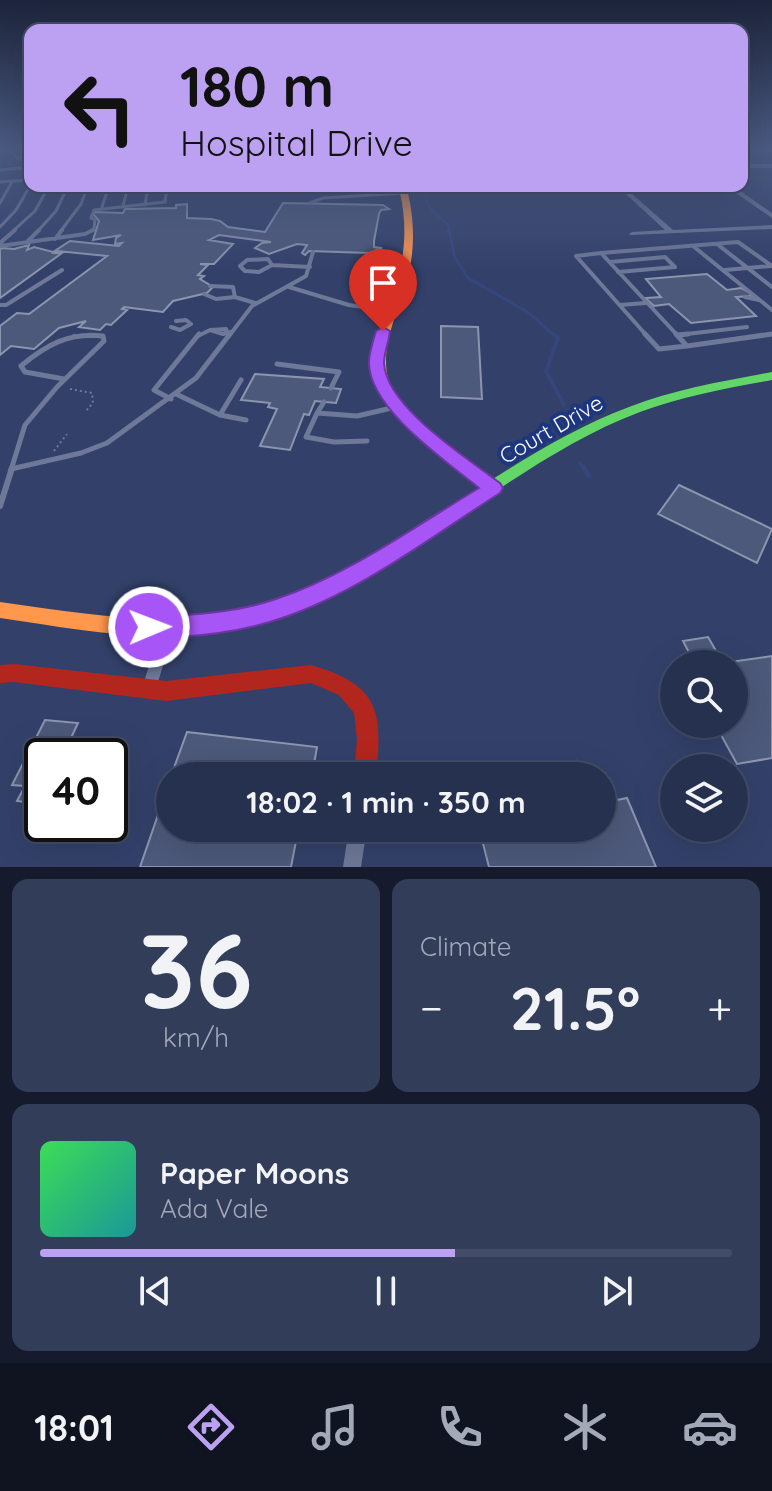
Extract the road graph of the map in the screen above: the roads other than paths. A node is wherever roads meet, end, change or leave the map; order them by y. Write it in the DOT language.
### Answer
graph roads {
  1 [pos="26,192"];
  2 [pos="46,192"];
  3 [pos="65,192"];
  4 [pos="86,192"];
  5 [pos="107,192"];
  6 [pos="126,192"];
  7 [pos="147,192"];
  8 [pos="166,192"];
  9 [pos="386,192"];
  10 [pos="401,192"];
  11 [pos="627,192"];
  12 [pos="738,192"];
  13 [pos="357,196"];
  14 [pos="310,203"];
  15 [pos="355,203"];
  16 [pos="145,205"];
  17 [pos="123,206"];
  18 [pos="102,207"];
  19 [pos="772,216"];
  20 [pos="0,227"];
  21 [pos="772,227"];
  22 [pos="671,232"];
  23 [pos="632,234"];
  24 [pos="55,239"];
  25 [pos="27,243"];
  26 [pos="0,244"];
  27 [pos="716,244"];
  28 [pos="692,245"];
  29 [pos="313,252"];
  30 [pos="601,253"];
  31 [pos="609,262"];
  32 [pos="272,265"];
  33 [pos="772,266"];
  34 [pos="310,267"];
  35 [pos="748,268"];
  36 [pos="62,270"];
  37 [pos="723,271"];
  38 [pos="618,272"];
  39 [pos="741,285"];
  40 [pos="210,286"];
  41 [pos="289,287"];
  42 [pos="772,287"];
  43 [pos="736,289"];
  44 [pos="204,294"];
  45 [pos="235,297"];
  46 [pos="745,297"];
  47 [pos="760,300"];
  48 [pos="256,303"];
  49 [pos="647,303"];
  50 [pos="0,305"];
  51 [pos="619,305"];
  52 [pos="772,310"];
  53 [pos="392,311"];
  54 [pos="176,321"];
  55 [pos="171,327"];
  56 [pos="189,327"];
  57 [pos="747,327"];
  58 [pos="207,330"];
  59 [pos="230,332"];
  60 [pos="772,334"];
  61 [pos="677,335"];
  62 [pos="687,346"];
  63 [pos="277,364"];
  64 [pos="772,376"];
  65 [pos="64,379"];
  66 [pos="241,380"];
  67 [pos="331,388"];
  68 [pos="176,394"];
  69 [pos="171,399"];
  70 [pos="324,402"];
  71 [pos="397,407"];
  72 [pos="317,413"];
  73 [pos="220,415"];
  74 [pos="246,420"];
  75 [pos="367,441"];
  76 [pos="11,469"];
  77 [pos="493,488"];
  78 [pos="0,506"];
  79 [pos="0,610"];
  80 [pos="168,628"];
  81 [pos="0,674"];
  82 [pos="149,688"];
  83 [pos="367,762"];
  84 [pos="356,842"];
  85 [pos="352,867"];
  1 -- 20 [label="lane"];
  2 -- 26 [label="lane"];
  3 -- 25 [label="lane"];
  4 -- 24 [label="lane"];
  5 -- 18 [label="lane"];
  6 -- 17 [label="lane"];
  7 -- 16 [label="lane"];
  8 -- 16 [label="lane"];
  9 -- 13 [label="lane"];
  10 -- 53 [label="street"];
  11 -- 22 [label="street"];
  12 -- 19 [label="street"];
  13 -- 14 [label="lane"];
  13 -- 15 [label="lane"];
  16 -- 17 [label="lane"];
  17 -- 18 [label="lane"];
  18 -- 24 [label="lane"];
  21 -- 22 [label="street"];
  22 -- 23 [label="street"];
  24 -- 25 [label="lane"];
  25 -- 26 [label="lane"];
  27 -- 28 [label="lane"];
  27 -- 33 [label="lane"];
  27 -- 35 [label="lane"];
  28 -- 30 [label="lane"];
  28 -- 37 [label="lane"];
  29 -- 34 [label="lane"];
  30 -- 31 [label="lane"];
  30 -- 51 [label="lane"];
  31 -- 38 [label="lane"];
  31 -- 38 [label="lane"];
  32 -- 32 [label="lane"];
  32 -- 34 [label="lane"];
  33 -- 35 [label="lane"];
  34 -- 41 [label="lane"];
  35 -- 37 [label="lane"];
  35 -- 42 [label="lane"];
  36 -- 50 [label="lane"];
  37 -- 39 [label="lane"];
  38 -- 49 [label="lane"];
  39 -- 43 [label="lane"];
  39 -- 47 [label="lane"];
  40 -- 45 [label="lane"];
  41 -- 48 [label="lane"];
  41 -- 53 [label="lane"];
  44 -- 45 [label="lane"];
  45 -- 48 [label="lane"];
  46 -- 47 [label="lane"];
  47 -- 52 [label="lane"];
  48 -- 59 [label="lane"];
  49 -- 51 [label="lane"];
  49 -- 61 [label="lane"];
  51 -- 62 [label="lane"];
  53 -- 71 [label="street"];
  54 -- 56 [label="lane"];
  55 -- 56 [label="lane"];
  56 -- 58 [label="lane"];
  57 -- 61 [label="lane"];
  58 -- 59 [label="lane"];
  58 -- 69 [label="lane"];
  59 -- 68 [label="lane"];
  60 -- 62 [label="lane"];
  61 -- 62 [label="lane"];
  63 -- 67 [label="lane"];
  64 -- 77 [label="street, Court Drive"];
  65 -- 65 [label="lane"];
  65 -- 76 [label="lane"];
  66 -- 73 [label="lane"];
  68 -- 69 [label="lane"];
  68 -- 73 [label="lane"];
  69 -- 76 [label="lane"];
  70 -- 72 [label="lane"];
  71 -- 72 [label="lane"];
  71 -- 77 [label="street"];
  72 -- 75 [label="lane"];
  73 -- 74 [label="lane"];
  76 -- 78 [label="lane"];
  77 -- 80 [label="street, Court Drive"];
  79 -- 80 [label="street, Court Drive"];
  80 -- 82 [label="street"];
  81 -- 82 [label="street"];
  82 -- 83 [label="street"];
  84 -- 85 [label="street"];
}
